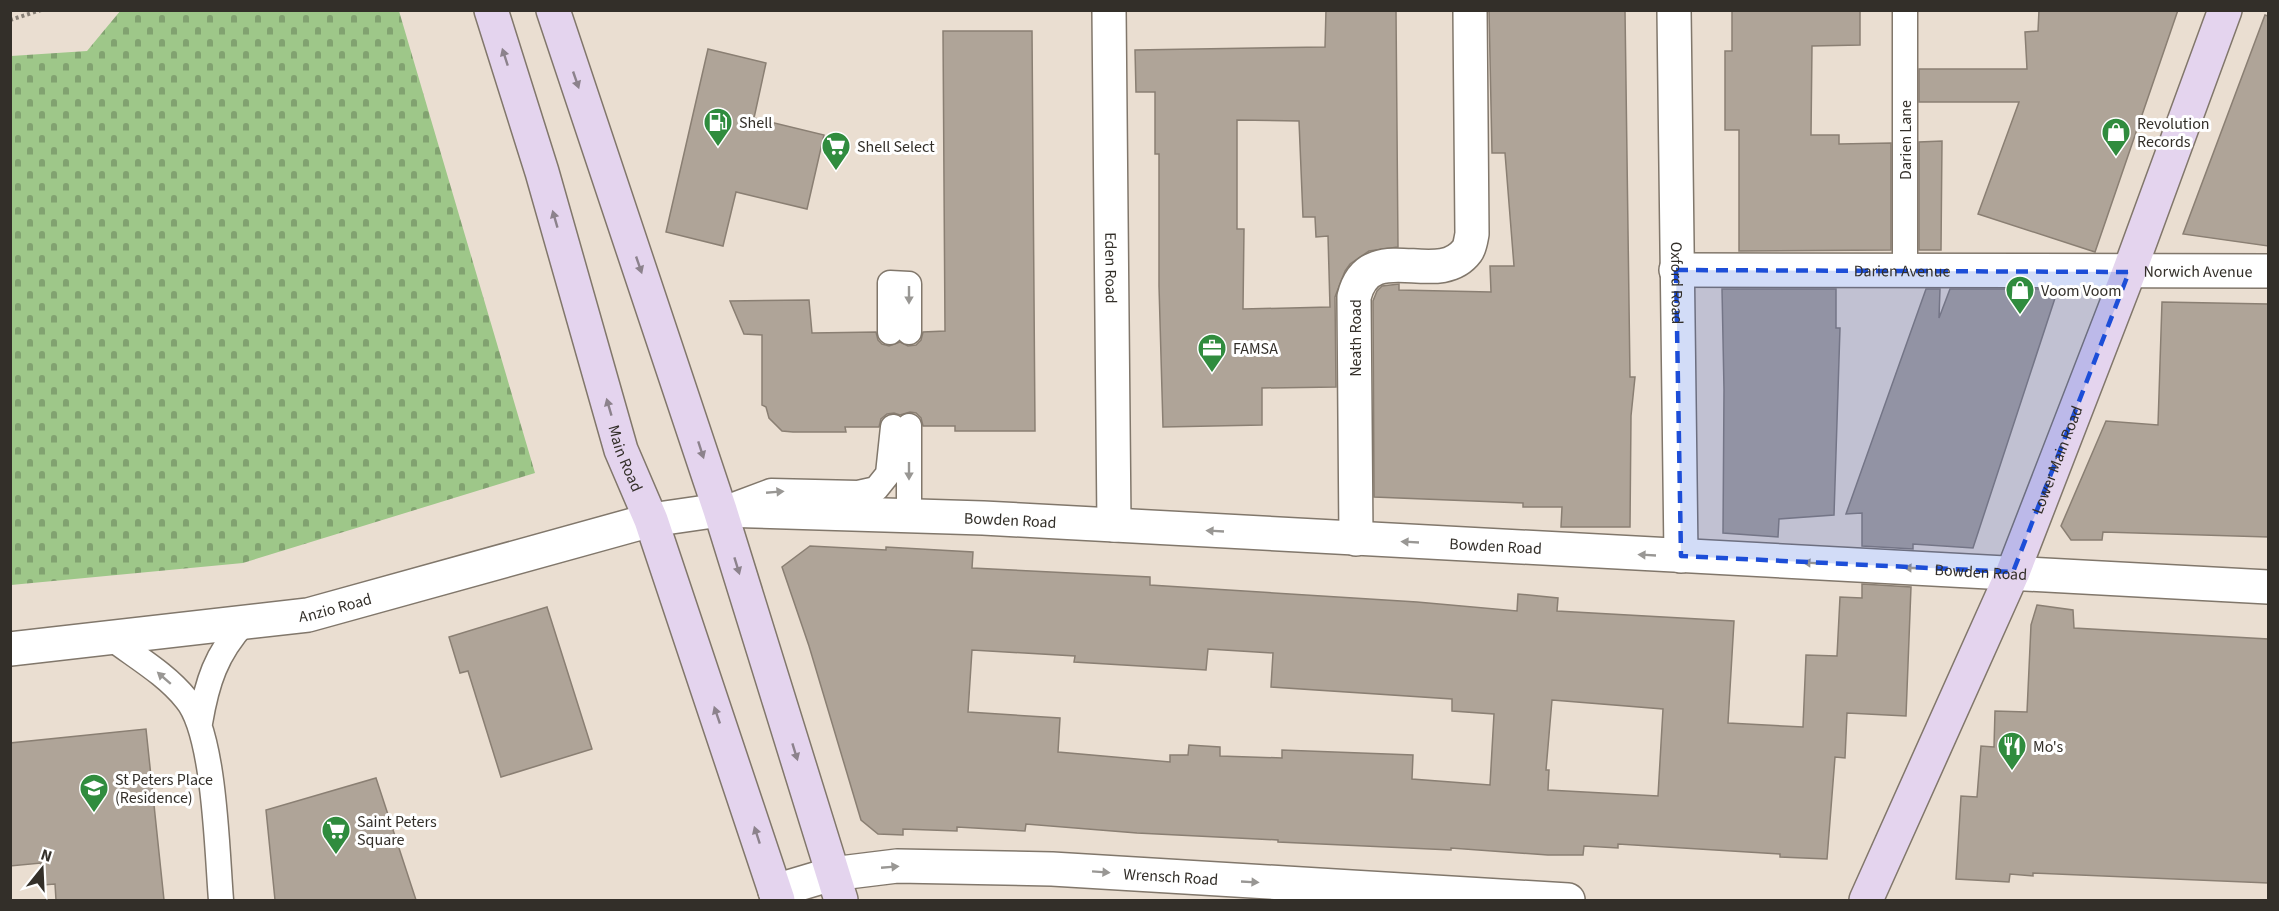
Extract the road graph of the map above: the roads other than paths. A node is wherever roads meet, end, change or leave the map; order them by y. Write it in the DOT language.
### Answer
graph roads {
  1 [pos="491,10"];
  2 [pos="553,10"];
  3 [pos="1109,10"];
  4 [pos="1470,10"];
  5 [pos="1674,10"];
  6 [pos="1905,10"];
  7 [pos="2225,10"];
  8 [pos="1676,270"];
  9 [pos="1905,270"];
  10 [pos="2268,271"];
  11 [pos="2128,272"];
  12 [pos="720,510"];
  13 [pos="909,516"];
  14 [pos="651,520"];
  15 [pos="1114,525"];
  16 [pos="1356,539"];
  17 [pos="1681,556"];
  18 [pos="2013,572"];
  19 [pos="2268,587"];
  20 [pos="244,623"];
  21 [pos="111,638"];
  22 [pos="10,648"];
  23 [pos="200,723"];
  24 [pos="837,887"];
  25 [pos="777,896"];
  26 [pos="221,900"];
  27 [pos="1568,900"];
  28 [pos="1866,900"];
  14 -- 1 [label="main road, Main Road, one-way"];
  2 -- 12 [label="main road, one-way"];
  3 -- 15 [label="street, Eden Road"];
  4 -- 16 [label="street, Neath Road"];
  5 -- 8 [label="street, Oxford Road"];
  6 -- 9 [label="lane, Darien Lane"];
  7 -- 11 [label="main road, Lower Main Road"];
  8 -- 9 [label="street, Darien Avenue"];
  8 -- 17 [label="street, Oxford Road"];
  9 -- 11 [label="street, Darien Avenue"];
  10 -- 11 [label="street, Norwich Avenue"];
  11 -- 18 [label="main road, Lower Main Road"];
  12 -- 13 [label="street, Bowden Road"];
  12 -- 13 [label="lane, one-way"];
  12 -- 14 [label="street, Anzio Road"];
  12 -- 24 [label="main road, one-way"];
  13 -- 15 [label="street, Bowden Road"];
  14 -- 20 [label="street, Anzio Road"];
  25 -- 14 [label="main road, Main Road, one-way"];
  16 -- 15 [label="street, Bowden Road, one-way"];
  17 -- 16 [label="street, Bowden Road, one-way"];
  18 -- 17 [label="street, Bowden Road, one-way"];
  18 -- 19 [label="street, Bowden Road"];
  18 -- 28 [label="main road, Lower Main Road"];
  20 -- 21 [label="street, Anzio Road"];
  20 -- 23 [label="lane"];
  21 -- 22 [label="street, Anzio Road"];
  23 -- 21 [label="lane, one-way"];
  23 -- 26 [label="lane"];
  24 -- 25 [label="street, Wrensch Road"];
  24 -- 27 [label="street, Wrensch Road, one-way"];
}
